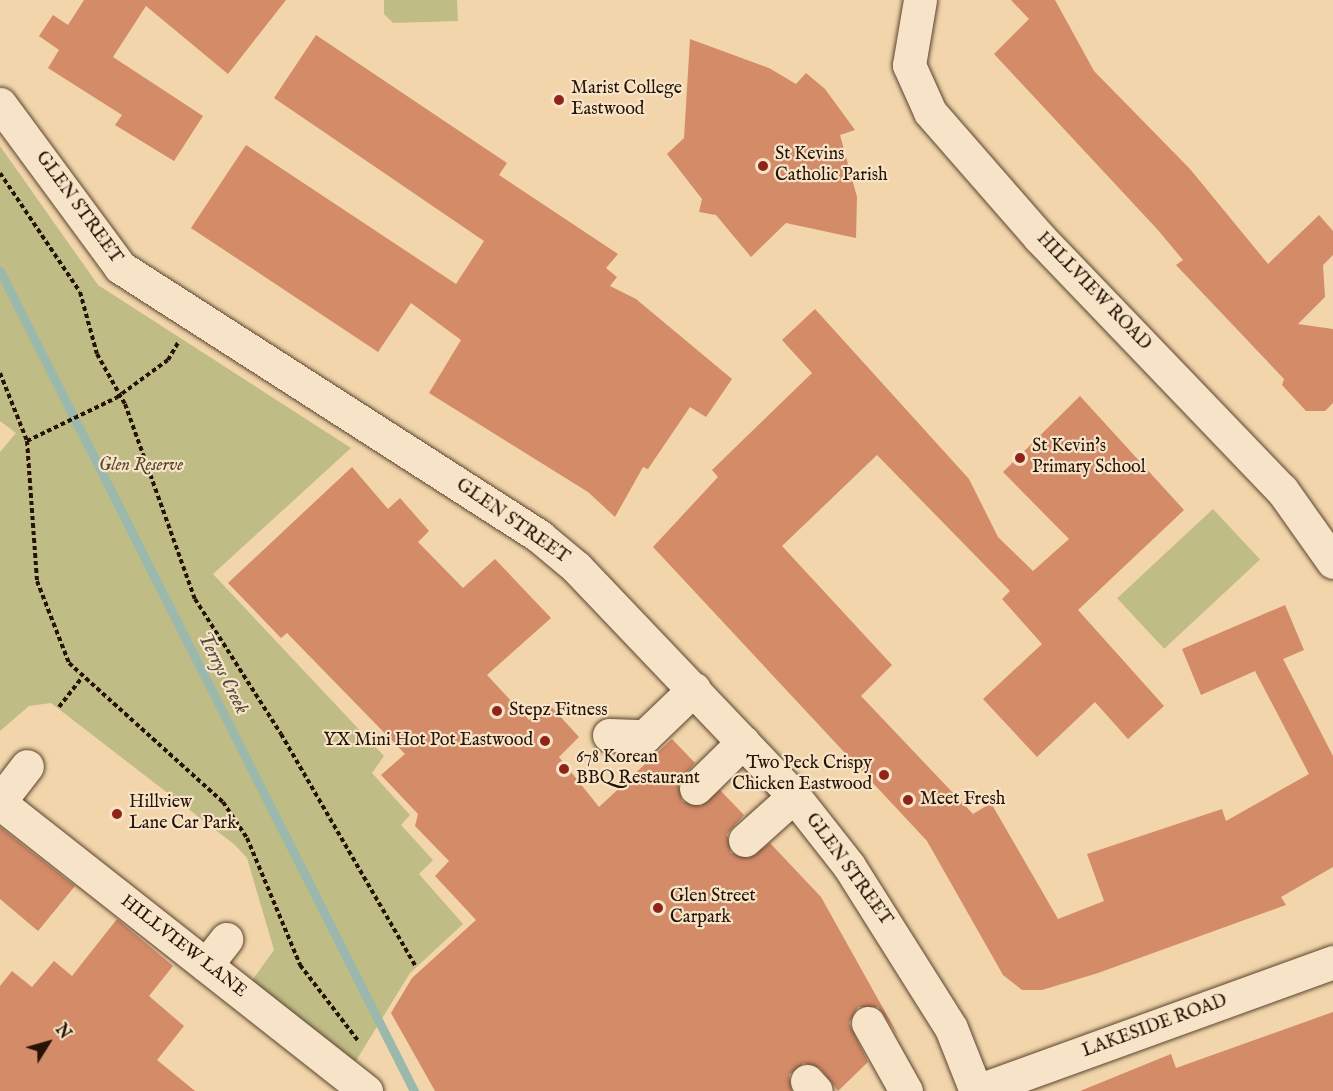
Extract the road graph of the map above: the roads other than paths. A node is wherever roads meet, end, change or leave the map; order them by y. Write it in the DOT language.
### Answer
graph roads {
  1 [pos="920,0"];
  2 [pos="0,104"];
  3 [pos="1333,561"];
  4 [pos="694,689"];
  5 [pos="609,735"];
  6 [pos="743,742"];
  7 [pos="27,766"];
  8 [pos="696,788"];
  9 [pos="794,796"];
  10 [pos="0,802"];
  11 [pos="745,840"];
  12 [pos="226,939"];
  13 [pos="1333,962"];
  14 [pos="206,965"];
  15 [pos="868,1023"];
  16 [pos="366,1091"];
  17 [pos="906,1091"];
  18 [pos="977,1091"];
  1 -- 3 [label="street, HILLVIEW ROAD"];
  2 -- 4 [label="street, GLEN STREET"];
  4 -- 5 [label="street"];
  4 -- 6 [label="street, GLEN STREET"];
  6 -- 8 [label="street"];
  6 -- 9 [label="street, GLEN STREET"];
  7 -- 10 [label="street"];
  9 -- 11 [label="street"];
  9 -- 18 [label="street, GLEN STREET"];
  10 -- 14 [label="street, HILLVIEW LANE"];
  12 -- 14 [label="street"];
  13 -- 18 [label="street, LAKESIDE ROAD"];
  14 -- 16 [label="street, HILLVIEW LANE"];
  15 -- 17 [label="street"];
}
